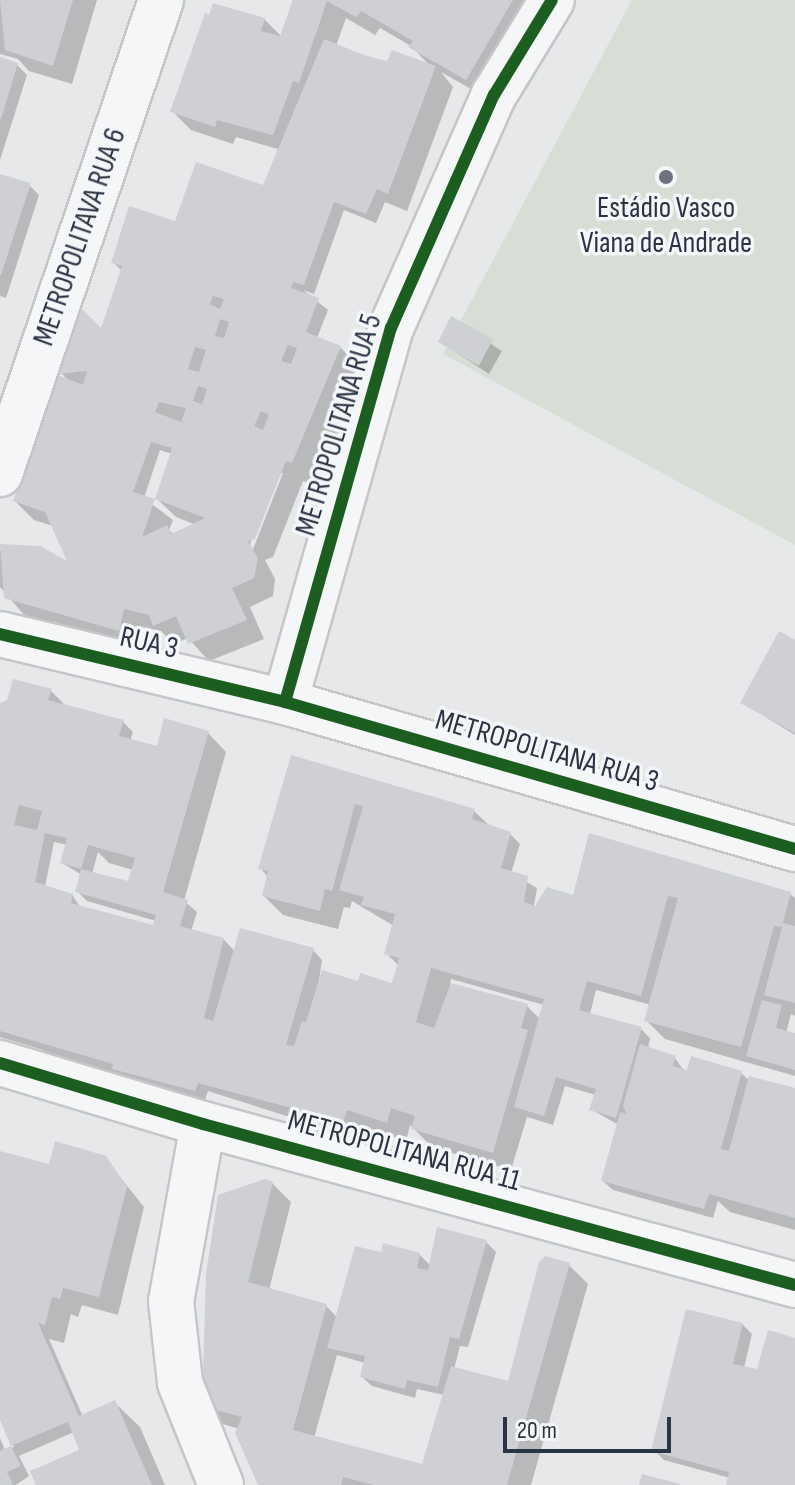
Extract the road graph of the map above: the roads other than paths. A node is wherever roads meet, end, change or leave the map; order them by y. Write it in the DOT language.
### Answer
graph roads {
  1 [pos="161,0"];
  2 [pos="552,0"];
  3 [pos="0,474"];
  4 [pos="0,634"];
  5 [pos="285,702"];
  6 [pos="795,849"];
  7 [pos="0,1063"];
  8 [pos="203,1124"];
  9 [pos="795,1285"];
  10 [pos="221,1485"];
  1 -- 3 [label="street, METROPOLITAVA RUA 6"];
  2 -- 5 [label="street, METROPOLITANA RUA 5"];
  4 -- 5 [label="street, RUA 3"];
  5 -- 6 [label="street, METROPOLITANA RUA 3"];
  7 -- 8 [label="street, METROPOLITANA RUA 11"];
  8 -- 9 [label="street, METROPOLITANA RUA 11"];
  8 -- 10 [label="street"];
}
